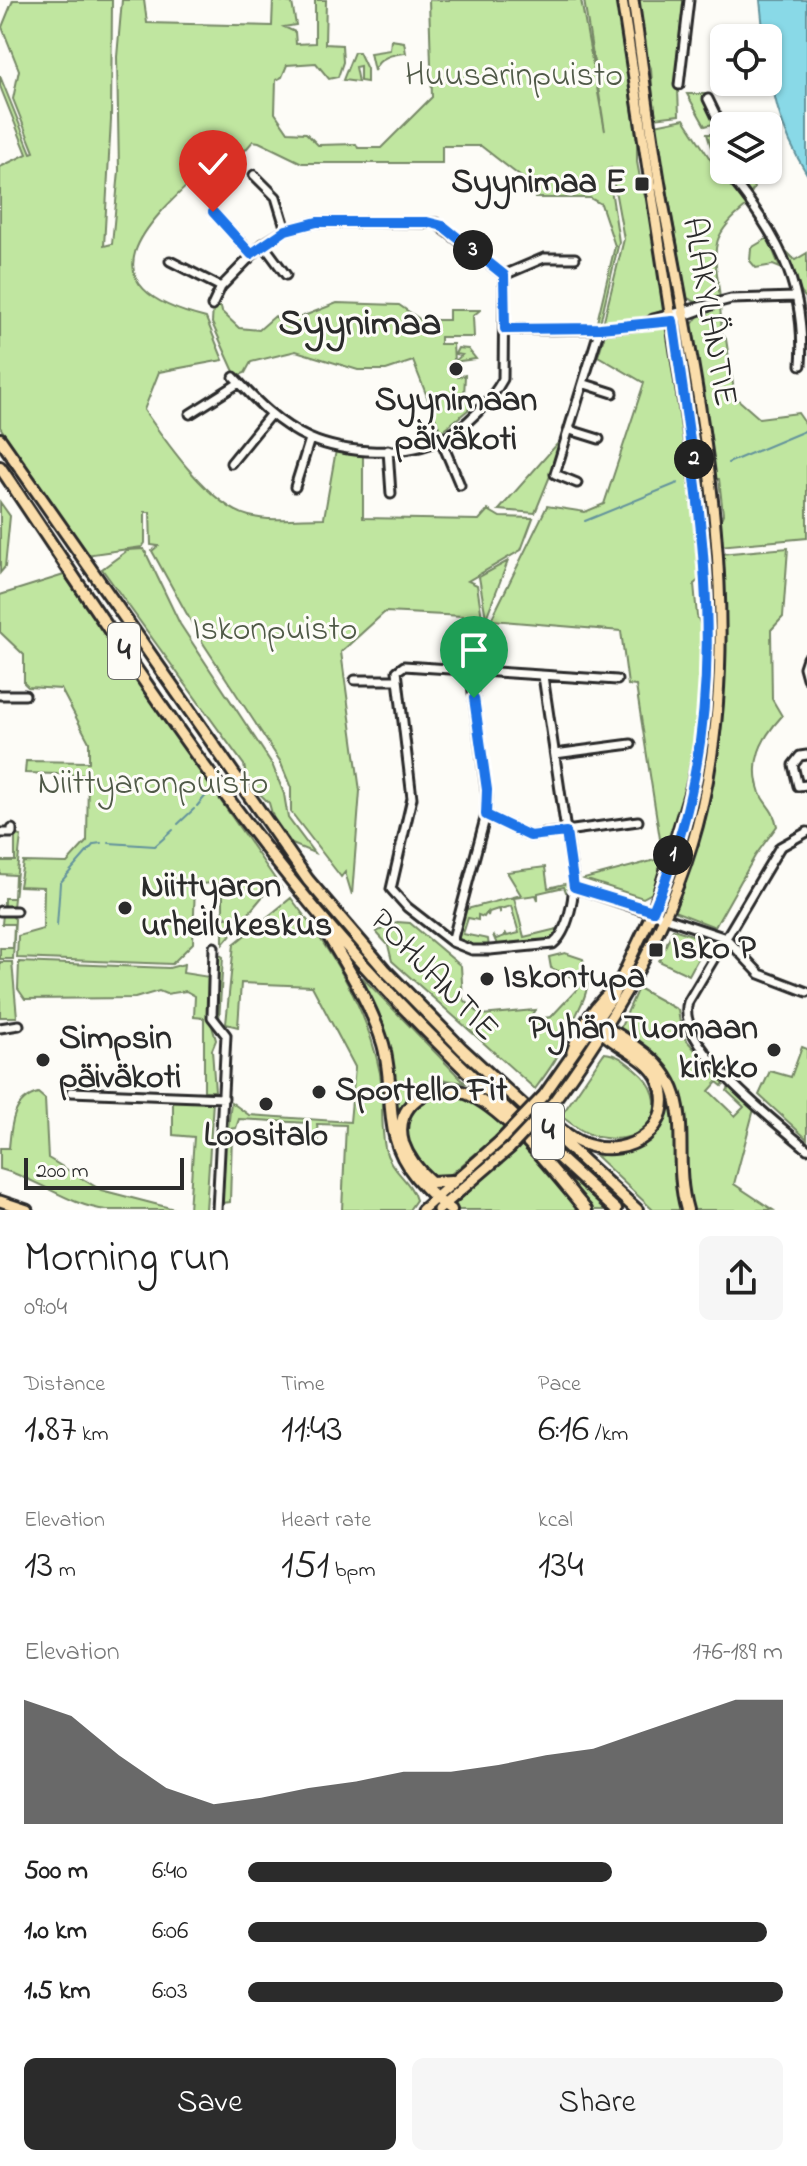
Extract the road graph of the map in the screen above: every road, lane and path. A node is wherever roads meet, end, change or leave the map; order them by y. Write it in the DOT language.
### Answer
graph roads {
  1 [pos="622,0"];
  2 [pos="633,0"];
  3 [pos="689,0"];
  4 [pos="679,85"];
  5 [pos="708,99"];
  6 [pos="714,112"];
  7 [pos="254,175"];
  8 [pos="735,184"];
  9 [pos="213,212"];
  10 [pos="286,230"];
  11 [pos="263,244"];
  12 [pos="251,254"];
  13 [pos="575,258"];
  14 [pos="170,261"];
  15 [pos="286,275"];
  16 [pos="504,275"];
  17 [pos="221,287"];
  18 [pos="796,297"];
  19 [pos="212,306"];
  20 [pos="684,314"];
  21 [pos="672,317"];
  22 [pos="600,328"];
  23 [pos="505,329"];
  24 [pos="801,365"];
  25 [pos="585,384"];
  26 [pos="613,393"];
  27 [pos="190,414"];
  28 [pos="270,415"];
  29 [pos="570,430"];
  30 [pos="0,439"];
  31 [pos="310,439"];
  32 [pos="599,439"];
  33 [pos="441,440"];
  34 [pos="388,450"];
  35 [pos="231,463"];
  36 [pos="0,467"];
  37 [pos="577,483"];
  38 [pos="460,485"];
  39 [pos="295,487"];
  40 [pos="391,494"];
  41 [pos="807,658"];
  42 [pos="470,670"];
  43 [pos="543,676"];
  44 [pos="807,678"];
  45 [pos="355,680"];
  46 [pos="396,680"];
  47 [pos="617,680"];
  48 [pos="0,695"];
  49 [pos="25,695"];
  50 [pos="631,744"];
  51 [pos="555,754"];
  52 [pos="807,755"];
  53 [pos="807,785"];
  54 [pos="486,815"];
  55 [pos="638,821"];
  56 [pos="12,829"];
  57 [pos="566,832"];
  58 [pos="807,832"];
  59 [pos="0,833"];
  60 [pos="574,887"];
  61 [pos="304,896"];
  62 [pos="0,911"];
  63 [pos="16,911"];
  64 [pos="653,911"];
  65 [pos="665,915"];
  66 [pos="726,938"];
  67 [pos="452,942"];
  68 [pos="214,947"];
  69 [pos="620,982"];
  70 [pos="807,992"];
  71 [pos="19,1025"];
  72 [pos="0,1028"];
  73 [pos="602,1029"];
  74 [pos="462,1049"];
  75 [pos="570,1059"];
  76 [pos="71,1092"];
  77 [pos="224,1098"];
  78 [pos="807,1149"];
  79 [pos="452,1181"];
  80 [pos="433,1198"];
  81 [pos="0,1201"];
  82 [pos="444,1208"];
  83 [pos="27,1210"];
  84 [pos="217,1210"];
  85 [pos="422,1210"];
  86 [pos="586,1210"];
  87 [pos="616,1210"];
  88 [pos="637,1210"];
  89 [pos="687,1210"];
  1 -- 21 [label="main road, ALAKYLÄNTIE"];
  2 -- 20 [label="main road, ALAKYLÄNTIE"];
  3 -- 4 [label="street"];
  5 -- 6 [label="street"];
  7 -- 10 [label="street"];
  8 -- 18 [label="street"];
  9 -- 12 [label="street"];
  10 -- 11 [label="street"];
  10 -- 16 [label="street"];
  11 -- 12 [label="street"];
  11 -- 15 [label="street"];
  12 -- 17 [label="street"];
  13 -- 16 [label="street"];
  14 -- 17 [label="street"];
  16 -- 23 [label="street"];
  17 -- 19 [label="street"];
  18 -- 20 [label="street"];
  18 -- 24 [label="street"];
  20 -- 21 [label="street"];
  20 -- 65 [label="main road, ALAKYLÄNTIE"];
  21 -- 22 [label="street"];
  21 -- 64 [label="main road, ALAKYLÄNTIE"];
  22 -- 23 [label="street"];
  22 -- 25 [label="street"];
  23 -- 33 [label="street"];
  25 -- 26 [label="street"];
  25 -- 29 [label="street"];
  27 -- 28 [label="street"];
  28 -- 31 [label="street"];
  28 -- 35 [label="street"];
  29 -- 32 [label="street"];
  29 -- 37 [label="street"];
  30 -- 74 [label="highway, POHJANTIE / 4"];
  31 -- 34 [label="street"];
  31 -- 39 [label="street"];
  33 -- 34 [label="street"];
  33 -- 38 [label="street"];
  34 -- 40 [label="street"];
  36 -- 61 [label="highway, POHJANTIE / 4"];
  41 -- 44 [label="street"];
  42 -- 43 [label="street"];
  42 -- 46 [label="street"];
  42 -- 54 [label="street"];
  43 -- 47 [label="street"];
  43 -- 51 [label="street"];
  45 -- 46 [label="street"];
  46 -- 67 [label="street"];
  48 -- 49 [label="street"];
  50 -- 51 [label="street"];
  51 -- 57 [label="street"];
  52 -- 53 [label="street"];
  54 -- 57 [label="street"];
  54 -- 67 [label="street"];
  55 -- 57 [label="street"];
  56 -- 59 [label="street"];
  57 -- 60 [label="street"];
  58 -- 66 [label="street"];
  60 -- 64 [label="street"];
  60 -- 67 [label="street"];
  61 -- 80 [label="highway"];
  61 -- 87 [label="highway, POHJANTIE / 4"];
  62 -- 63 [label="street"];
  64 -- 65 [label="street"];
  64 -- 69 [label="main road, ALAKYLÄNTIE"];
  65 -- 66 [label="street"];
  65 -- 73 [label="main road, ALAKYLÄNTIE"];
  66 -- 70 [label="street"];
  66 -- 78 [label="street"];
  68 -- 77 [label="street"];
  69 -- 73 [label="main road"];
  69 -- 75 [label="main road"];
  71 -- 72 [label="street"];
  73 -- 74 [label="highway"];
  73 -- 75 [label="main road"];
  73 -- 82 [label="main road, bridge"];
  73 -- 89 [label="highway"];
  74 -- 88 [label="highway, POHJANTIE / 4"];
  75 -- 79 [label="main road, bridge"];
  76 -- 77 [label="street"];
  77 -- 84 [label="street"];
  79 -- 80 [label="main road"];
  79 -- 86 [label="highway"];
  80 -- 82 [label="highway"];
  80 -- 85 [label="main road"];
  81 -- 83 [label="main road"];
}
